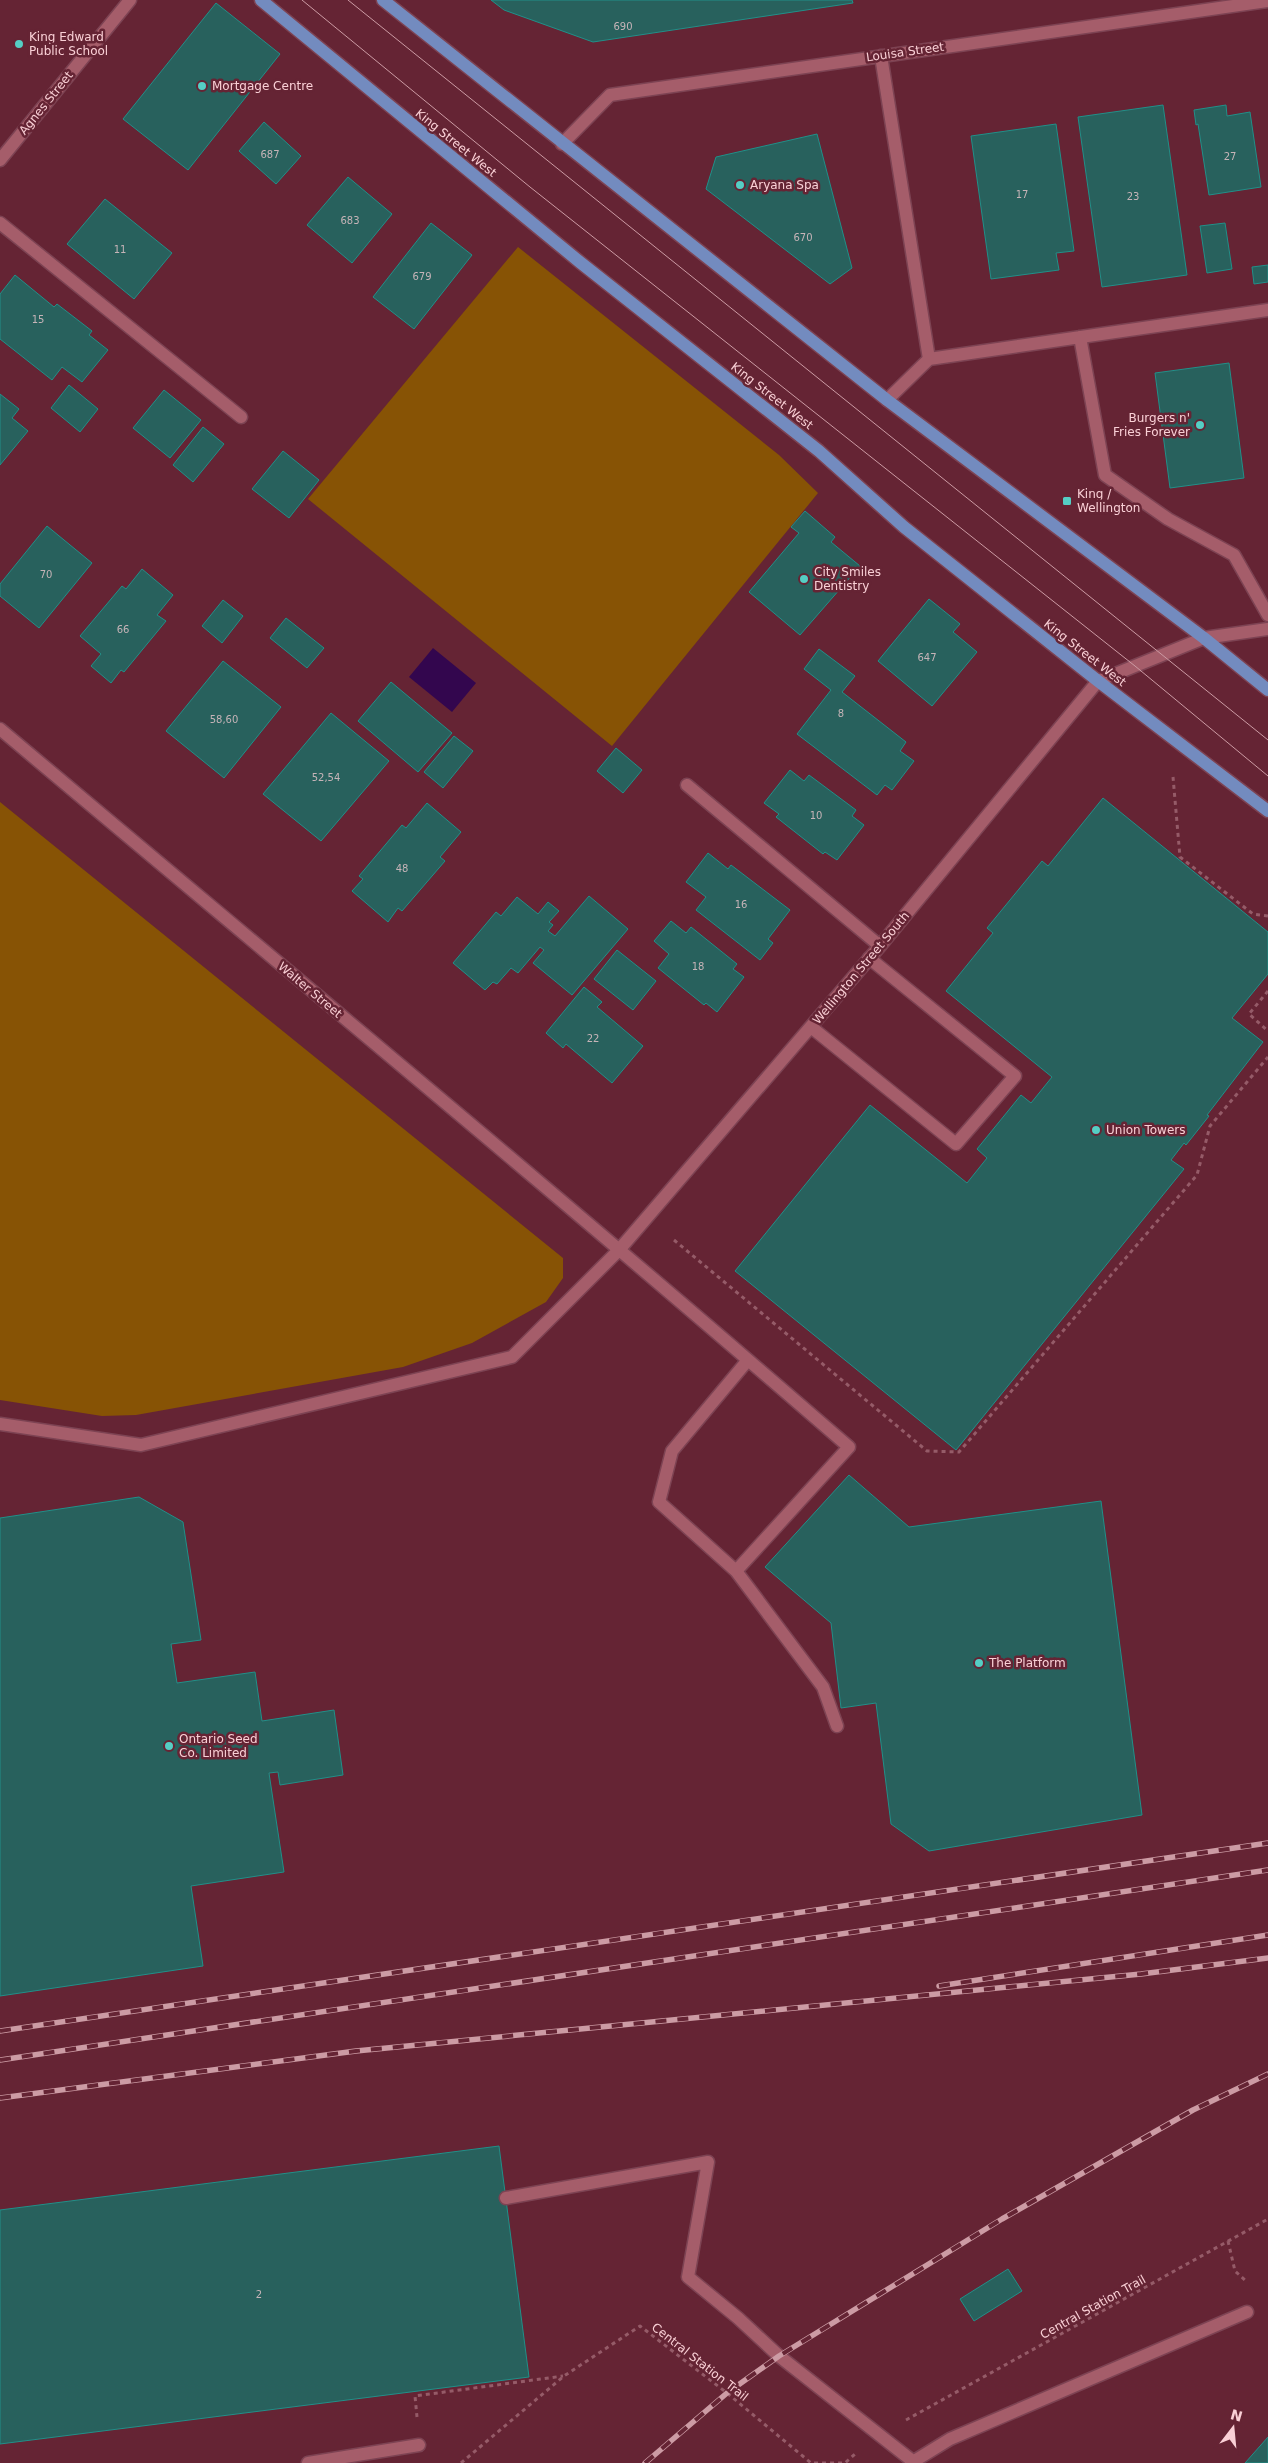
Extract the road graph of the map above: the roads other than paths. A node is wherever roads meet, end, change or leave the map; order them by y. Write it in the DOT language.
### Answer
graph roads {
  1 [pos="130,0"];
  2 [pos="261,0"];
  3 [pos="383,0"];
  4 [pos="1268,1"];
  5 [pos="881,56"];
  6 [pos="562,144"];
  7 [pos="0,160"];
  8 [pos="0,223"];
  9 [pos="1268,310"];
  10 [pos="1080,337"];
  11 [pos="929,359"];
  12 [pos="887,400"];
  13 [pos="241,417"];
  14 [pos="1268,614"];
  15 [pos="1268,628"];
  16 [pos="1204,638"];
  17 [pos="1098,681"];
  18 [pos="1268,690"];
  19 [pos="0,730"];
  20 [pos="687,785"];
  21 [pos="1268,811"];
  22 [pos="880,946"];
  23 [pos="869,958"];
  24 [pos="811,1027"];
  25 [pos="619,1250"];
  26 [pos="748,1360"];
  27 [pos="0,1424"];
  28 [pos="736,1571"];
  29 [pos="837,1726"];
  30 [pos="506,2198"];
  31 [pos="1247,2312"];
  32 [pos="419,2444"];
  33 [pos="308,2463"];
  34 [pos="914,2463"];
  1 -- 7 [label="street, Agnes Street"];
  2 -- 17 [label="main road, King Street West"];
  3 -- 6 [label="main road"];
  4 -- 5 [label="street, Louisa Street"];
  5 -- 6 [label="street, Louisa Street"];
  5 -- 11 [label="street"];
  6 -- 12 [label="main road"];
  8 -- 13 [label="street"];
  9 -- 10 [label="street"];
  10 -- 11 [label="street"];
  10 -- 14 [label="street"];
  11 -- 12 [label="street"];
  12 -- 16 [label="main road"];
  15 -- 16 [label="street"];
  16 -- 17 [label="street"];
  16 -- 18 [label="main road"];
  17 -- 21 [label="main road, King Street West"];
  17 -- 22 [label="street, Wellington Street South"];
  19 -- 25 [label="street, Walter Street"];
  20 -- 22 [label="street"];
  22 -- 23 [label="street, Wellington Street South"];
  23 -- 24 [label="street, Wellington Street South"];
  23 -- 24 [label="street"];
  24 -- 25 [label="street, Wellington Street South"];
  25 -- 26 [label="street, Walter Street"];
  25 -- 27 [label="street, Wellington Street South"];
  26 -- 28 [label="street"];
  26 -- 28 [label="street, Walter Street"];
  28 -- 29 [label="street"];
  30 -- 34 [label="street"];
  31 -- 34 [label="street"];
  32 -- 33 [label="street"];
}
